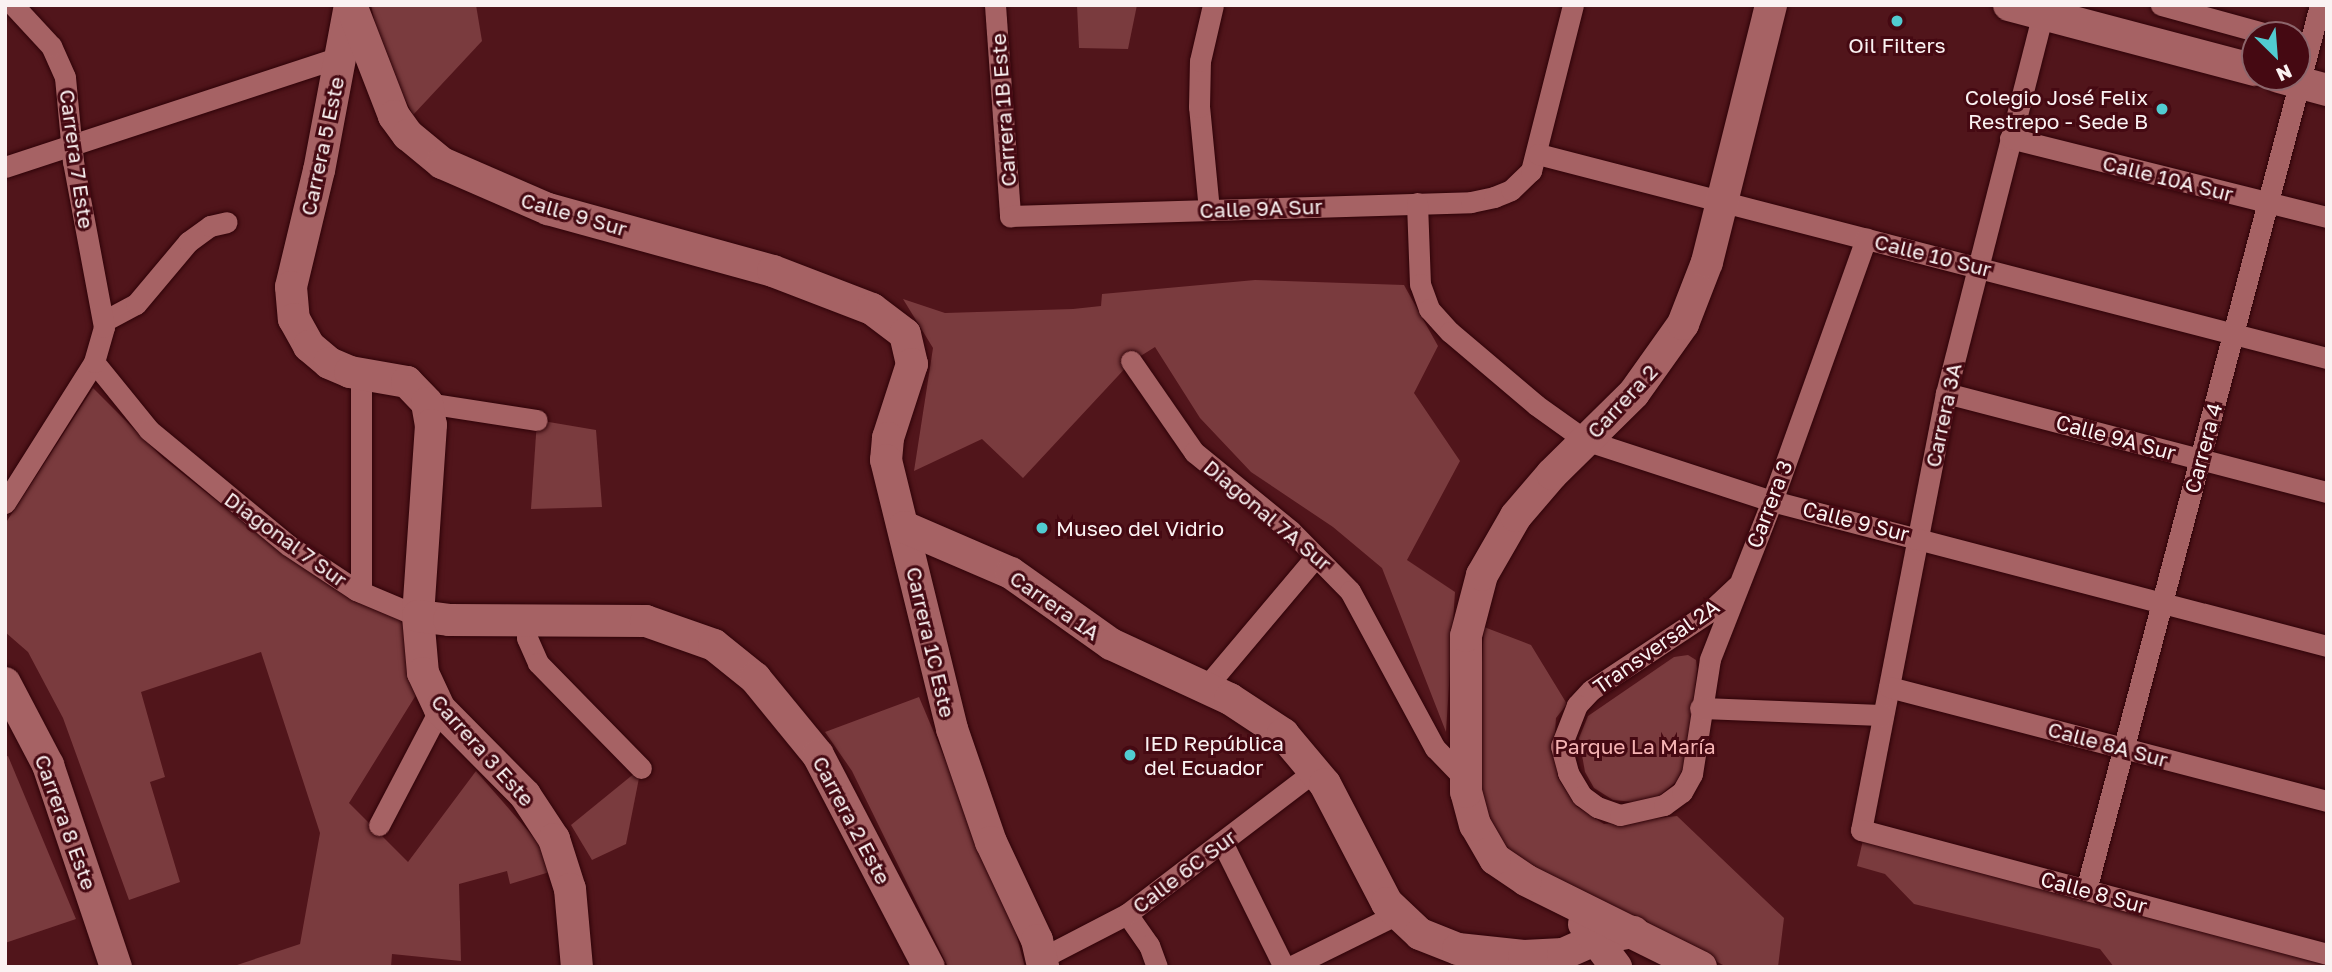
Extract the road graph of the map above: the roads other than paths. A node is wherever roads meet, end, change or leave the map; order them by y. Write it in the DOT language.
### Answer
graph roads {
  1 [pos="350,5"];
  2 [pos="995,5"];
  3 [pos="1213,5"];
  4 [pos="1573,5"];
  5 [pos="1771,5"];
  6 [pos="2009,5"];
  7 [pos="2093,5"];
  8 [pos="2161,5"];
  9 [pos="2320,5"];
  10 [pos="2044,10"];
  11 [pos="12,14"];
  12 [pos="2241,27"];
  13 [pos="2311,42"];
  14 [pos="2241,44"];
  15 [pos="340,57"];
  16 [pos="2241,67"];
  17 [pos="2298,91"];
  18 [pos="2010,138"];
  19 [pos="71,142"];
  20 [pos="1538,154"];
  21 [pos="5,167"];
  22 [pos="1722,201"];
  23 [pos="2268,202"];
  24 [pos="1417,203"];
  25 [pos="1209,209"];
  26 [pos="1010,216"];
  27 [pos="2327,217"];
  28 [pos="227,222"];
  29 [pos="1866,238"];
  30 [pos="1976,266"];
  31 [pos="886,316"];
  32 [pos="104,321"];
  33 [pos="2233,334"];
  34 [pos="2327,358"];
  35 [pos="94,362"];
  36 [pos="1131,362"];
  37 [pos="361,374"];
  38 [pos="1946,393"];
  39 [pos="427,403"];
  40 [pos="537,420"];
  41 [pos="1585,440"];
  42 [pos="2200,459"];
  43 [pos="2327,492"];
  44 [pos="6,496"];
  45 [pos="1772,500"];
  46 [pos="904,527"];
  47 [pos="1919,536"];
  48 [pos="1317,556"];
  49 [pos="1737,586"];
  50 [pos="361,592"];
  51 [pos="2162,602"];
  52 [pos="418,616"];
  53 [pos="526,617"];
  54 [pos="2327,646"];
  55 [pos="5,683"];
  56 [pos="1889,687"];
  57 [pos="1205,688"];
  58 [pos="1700,708"];
  59 [pos="440,709"];
  60 [pos="1883,715"];
  61 [pos="2123,748"];
  62 [pos="641,768"];
  63 [pos="1316,770"];
  64 [pos="1692,774"];
  65 [pos="1464,778"];
  66 [pos="2327,801"];
  67 [pos="379,825"];
  68 [pos="1861,830"];
  69 [pos="1222,842"];
  70 [pos="2086,890"];
  71 [pos="1554,893"];
  72 [pos="1127,914"];
  73 [pos="1395,915"];
  74 [pos="1633,932"];
  75 [pos="1598,953"];
  76 [pos="2327,954"];
  77 [pos="1454,958"];
  78 [pos="1560,960"];
  79 [pos="1043,962"];
  80 [pos="116,967"];
  81 [pos="577,967"];
  82 [pos="929,967"];
  83 [pos="1157,967"];
  84 [pos="1284,967"];
  85 [pos="1290,967"];
  86 [pos="1616,967"];
  87 [pos="1701,967"];
  1 -- 15 [label="street, Carrera 5 Este"];
  1 -- 31 [label="street, Calle 9 Sur"];
  2 -- 26 [label="street, Carrera 1B Este"];
  3 -- 25 [label="street"];
  4 -- 20 [label="street"];
  5 -- 22 [label="street, Carrera 2"];
  6 -- 10 [label="street"];
  7 -- 14 [label="street"];
  8 -- 12 [label="street"];
  9 -- 13 [label="street, Carrera 4"];
  10 -- 16 [label="street"];
  10 -- 18 [label="street, Carrera 3A"];
  11 -- 19 [label="street, Carrera 7 Este"];
  15 -- 19 [label="street"];
  15 -- 37 [label="street, Carrera 5 Este"];
  17 -- 23 [label="street, Carrera 4"];
  18 -- 23 [label="street, Calle 10A Sur"];
  18 -- 30 [label="street, Carrera 3A"];
  19 -- 21 [label="street"];
  19 -- 32 [label="street, Carrera 7 Este"];
  20 -- 22 [label="street, Calle 10 Sur"];
  20 -- 24 [label="street, Calle 9A Sur"];
  22 -- 29 [label="street, Calle 10 Sur"];
  22 -- 41 [label="street, Carrera 2"];
  23 -- 27 [label="street, Calle 10A Sur"];
  23 -- 33 [label="street, Carrera 4"];
  24 -- 25 [label="street, Calle 9A Sur"];
  24 -- 41 [label="street, Calle 9 Sur"];
  25 -- 26 [label="street, Calle 9A Sur"];
  28 -- 32 [label="street"];
  29 -- 30 [label="street, Calle 10 Sur"];
  29 -- 45 [label="street, Carrera 3"];
  30 -- 33 [label="street, Calle 10 Sur"];
  30 -- 38 [label="street, Carrera 3A"];
  31 -- 46 [label="street, Carrera 1C Este"];
  32 -- 35 [label="street"];
  33 -- 34 [label="street, Calle 10 Sur"];
  33 -- 42 [label="street, Carrera 4"];
  35 -- 44 [label="street"];
  35 -- 50 [label="street, Diagonal 7 Sur"];
  36 -- 48 [label="street, Diagonal 7A Sur"];
  37 -- 39 [label="street"];
  37 -- 50 [label="street"];
  38 -- 42 [label="street, Calle 9A Sur"];
  38 -- 47 [label="street, Carrera 3A"];
  39 -- 40 [label="street"];
  39 -- 52 [label="street, Carrera 3 Este"];
  41 -- 45 [label="street, Calle 9 Sur"];
  41 -- 65 [label="street, Carrera 2"];
  42 -- 43 [label="street, Calle 9A Sur"];
  42 -- 51 [label="street, Carrera 4"];
  45 -- 47 [label="street, Calle 9 Sur"];
  45 -- 49 [label="street, Carrera 3"];
  46 -- 57 [label="street, Carrera 1A"];
  46 -- 79 [label="street, Carrera 1C Este"];
  47 -- 51 [label="street, Calle 9 Sur"];
  47 -- 56 [label="street, Carrera 3A"];
  48 -- 57 [label="street"];
  48 -- 65 [label="street, Diagonal 7A Sur"];
  49 -- 58 [label="street, Carrera 3"];
  49 -- 64 [label="street, Transversal 2A"];
  50 -- 52 [label="street, Diagonal 7 Sur"];
  51 -- 54 [label="street, Calle 9 Sur"];
  51 -- 61 [label="street, Carrera 4"];
  52 -- 53 [label="street, Diagonal 7 Sur"];
  52 -- 59 [label="street, Carrera 3 Este"];
  53 -- 62 [label="street"];
  53 -- 82 [label="street, Carrera 2 Este"];
  55 -- 80 [label="street, Carrera 8 Este"];
  56 -- 60 [label="street, Carrera 3A"];
  56 -- 61 [label="street, Calle 8A Sur"];
  57 -- 63 [label="street, Carrera 1A"];
  58 -- 60 [label="street"];
  58 -- 64 [label="street, Carrera 3"];
  59 -- 67 [label="street"];
  59 -- 81 [label="street, Carrera 3 Este"];
  60 -- 68 [label="street, Carrera 3A"];
  61 -- 66 [label="street, Calle 8A Sur"];
  61 -- 70 [label="street, Carrera 4"];
  63 -- 69 [label="street, Calle 6C Sur"];
  63 -- 73 [label="street, Carrera 1A"];
  65 -- 71 [label="street, Carrera 2"];
  68 -- 70 [label="street, Calle 8 Sur"];
  69 -- 72 [label="street, Calle 6C Sur"];
  69 -- 84 [label="street"];
  70 -- 76 [label="street, Calle 8 Sur"];
  71 -- 74 [label="street"];
  71 -- 75 [label="street"];
  72 -- 79 [label="street, Calle 6C Sur"];
  72 -- 83 [label="street"];
  73 -- 77 [label="street"];
  73 -- 85 [label="street"];
  74 -- 75 [label="street"];
  74 -- 87 [label="street"];
  75 -- 78 [label="street"];
  75 -- 86 [label="street"];
  77 -- 78 [label="street"];
}
